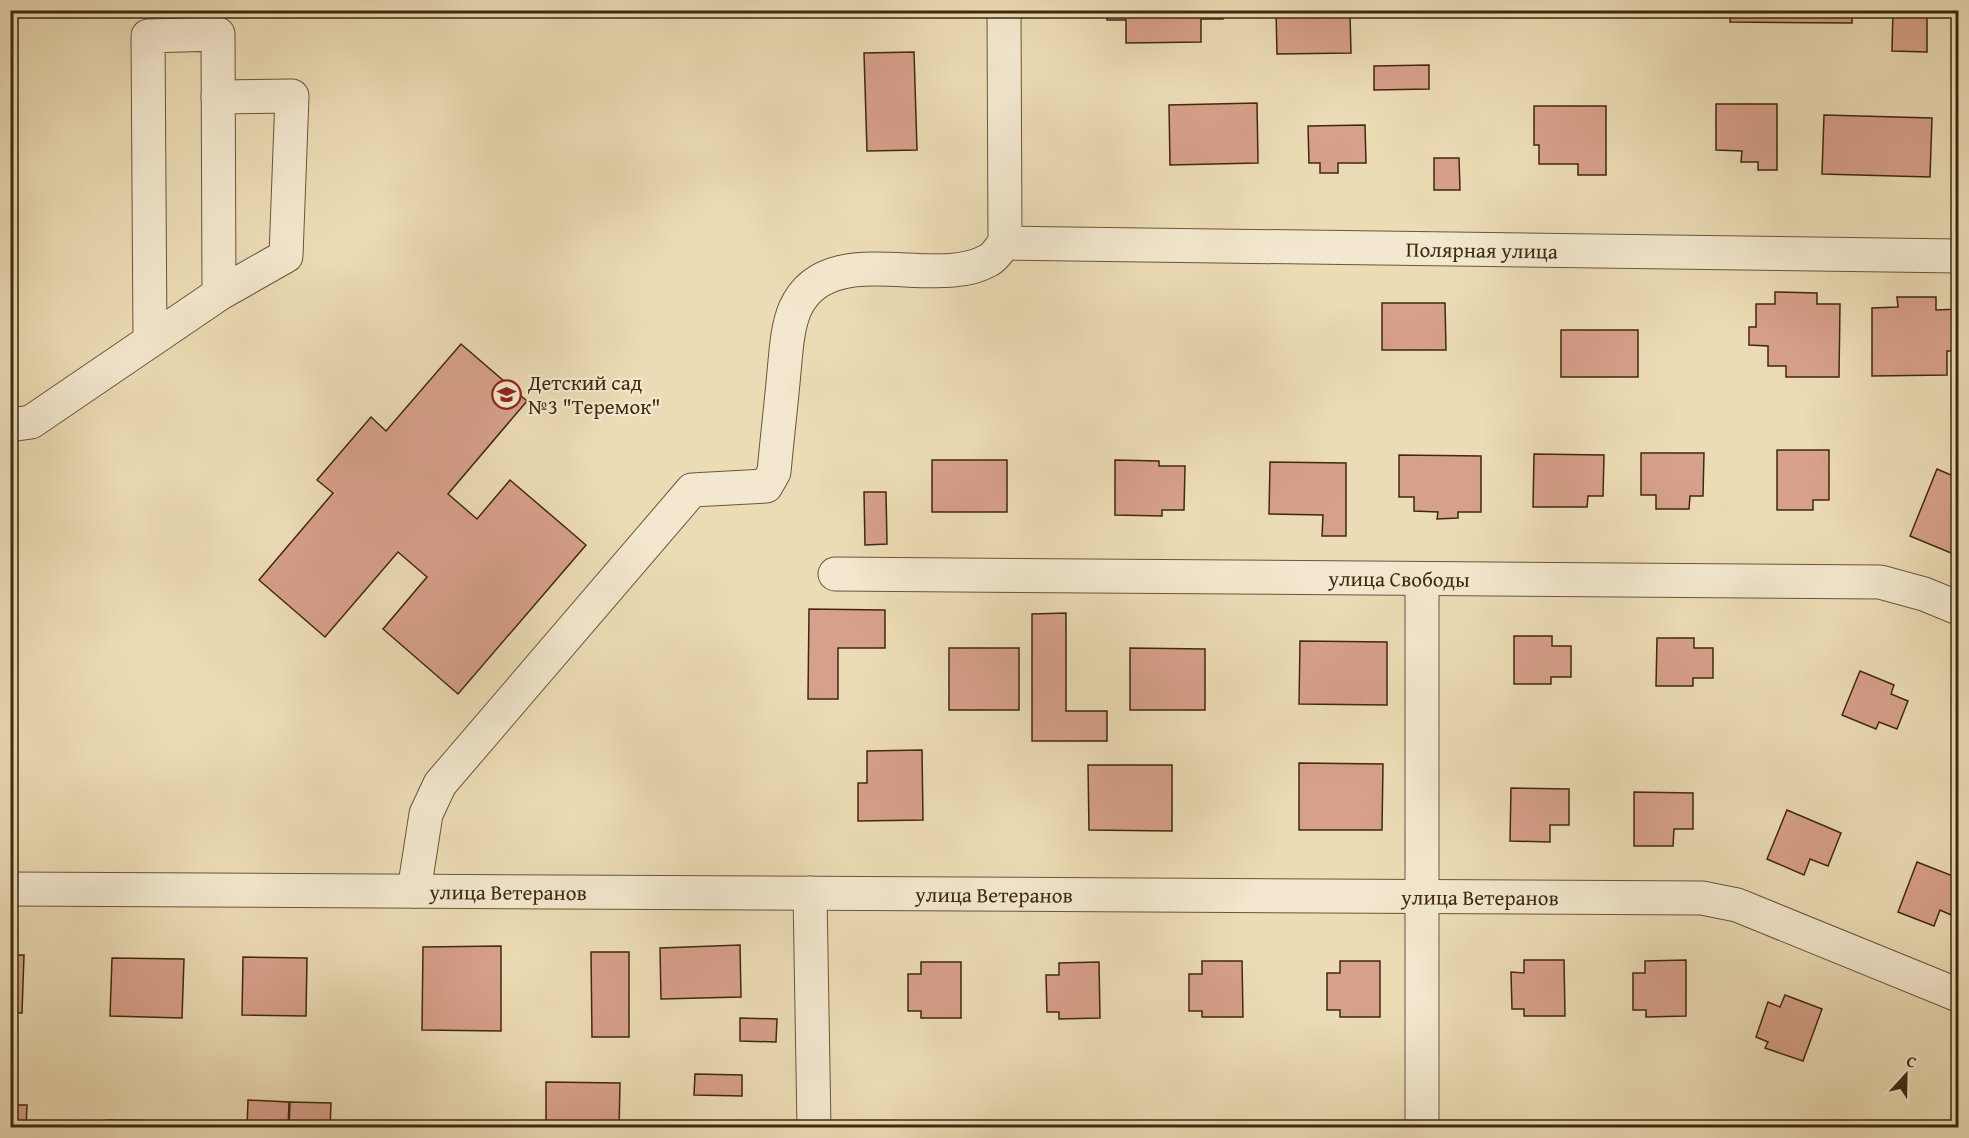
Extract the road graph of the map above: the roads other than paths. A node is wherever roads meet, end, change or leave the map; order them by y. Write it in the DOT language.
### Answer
graph roads {
  1 [pos="1004,10"];
  2 [pos="218,97"];
  3 [pos="1005,243"];
  4 [pos="1959,256"];
  5 [pos="219,294"];
  6 [pos="150,340"];
  7 [pos="10,425"];
  8 [pos="835,574"];
  9 [pos="1422,579"];
  10 [pos="1959,608"];
  11 [pos="10,889"];
  12 [pos="414,891"];
  13 [pos="810,893"];
  14 [pos="1420,896"];
  15 [pos="1959,995"];
  16 [pos="814,1128"];
  17 [pos="1422,1128"];
  1 -- 3 [label="street"];
  2 -- 5 [label="street"];
  2 -- 5 [label="street"];
  2 -- 6 [label="street"];
  3 -- 4 [label="street, Полярная улица"];
  3 -- 12 [label="street"];
  5 -- 6 [label="street"];
  6 -- 7 [label="street"];
  8 -- 9 [label="street, улица Свободы"];
  9 -- 10 [label="street, улица Свободы"];
  9 -- 14 [label="street"];
  11 -- 12 [label="street, улица Ветеранов"];
  12 -- 13 [label="street, улица Ветеранов"];
  13 -- 14 [label="street, улица Ветеранов"];
  13 -- 16 [label="street"];
  14 -- 15 [label="street, улица Ветеранов"];
  14 -- 17 [label="street"];
}
